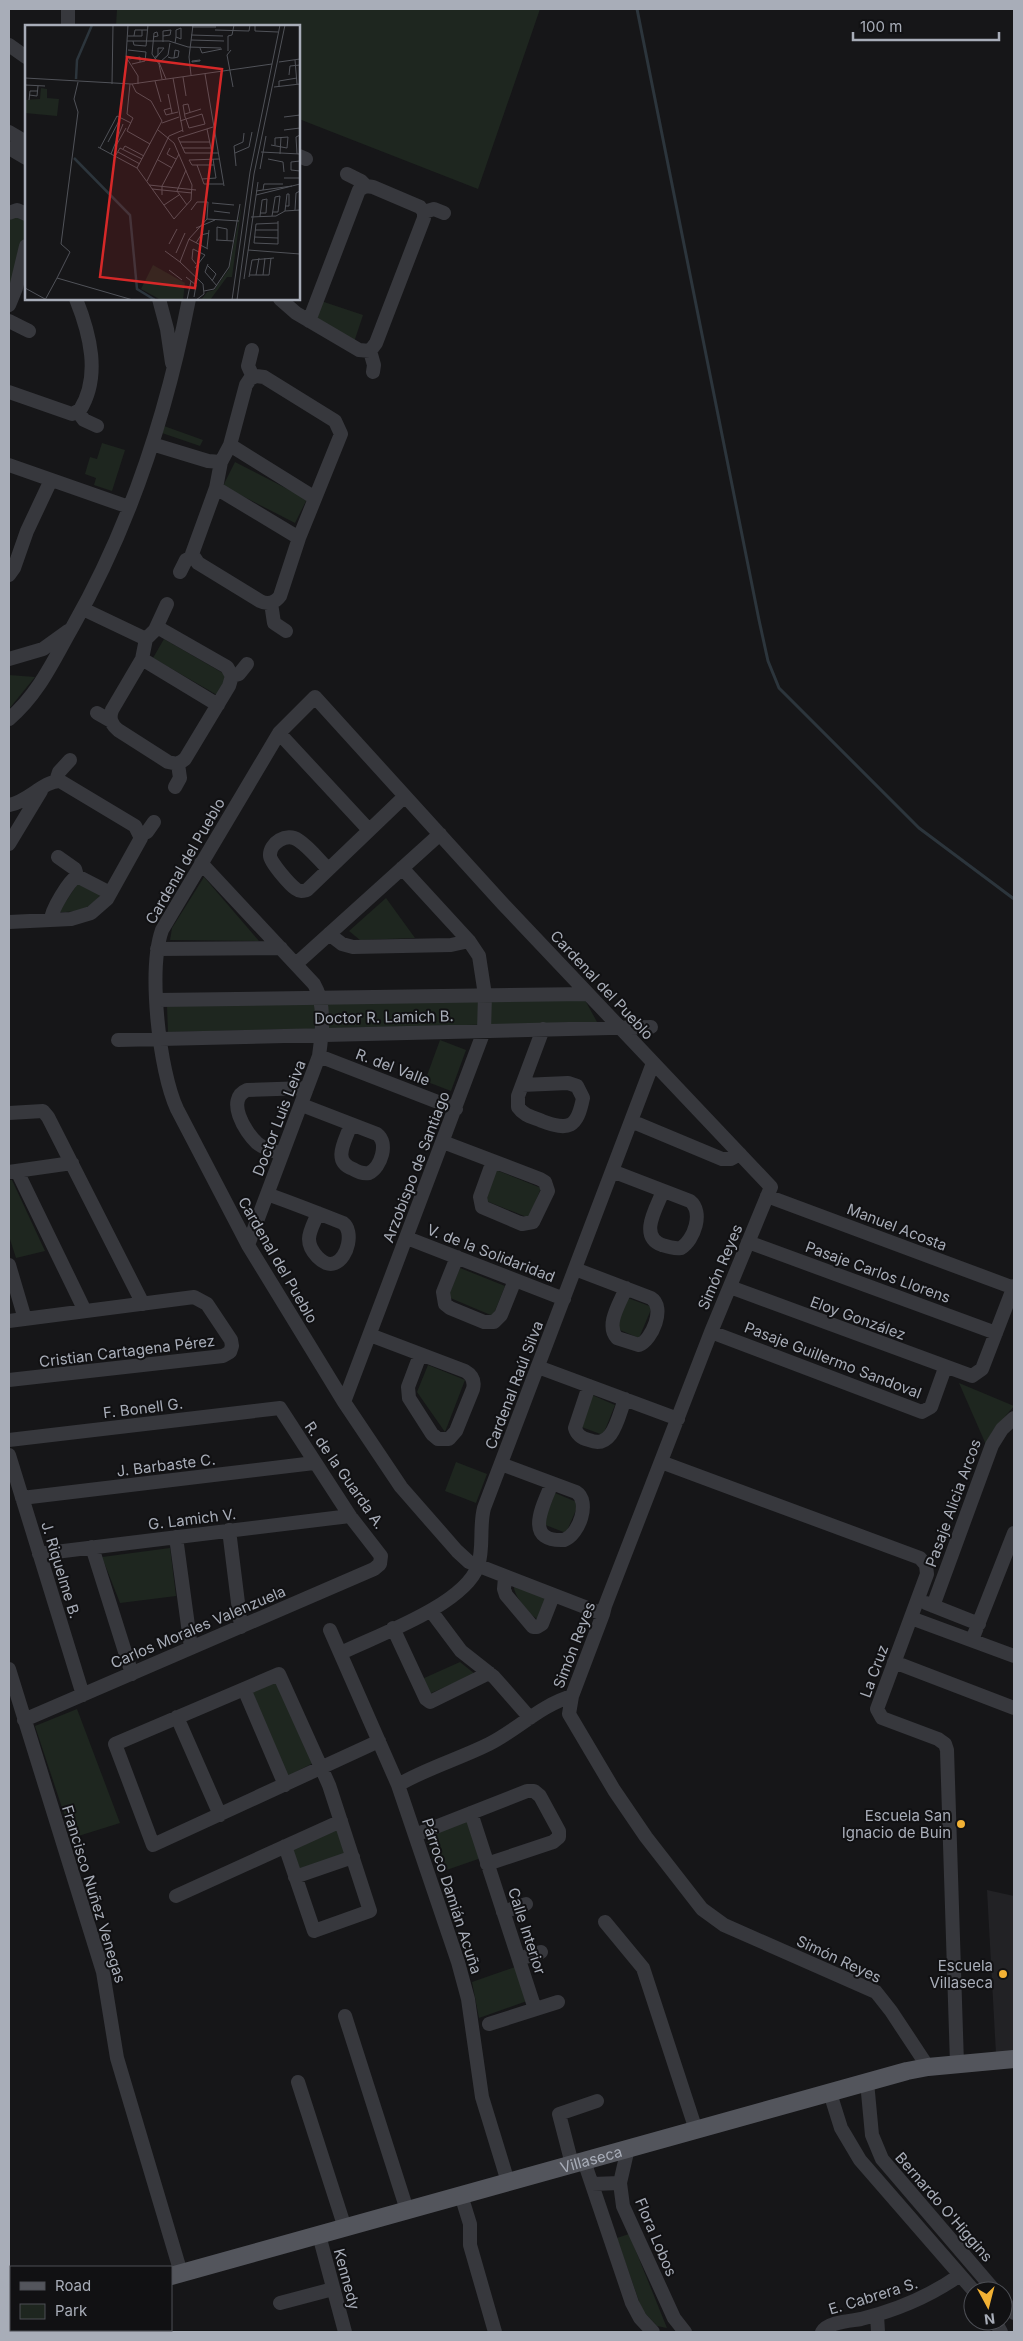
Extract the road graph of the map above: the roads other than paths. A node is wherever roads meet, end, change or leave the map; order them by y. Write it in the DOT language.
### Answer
graph roads {
  1 [pos="68,9"];
  2 [pos="68,25"];
  3 [pos="9,45"];
  4 [pos="25,56"];
  5 [pos="9,132"];
  6 [pos="25,141"];
  7 [pos="9,148"];
  8 [pos="25,157"];
  9 [pos="347,174"];
  10 [pos="366,186"];
  11 [pos="424,212"];
  12 [pos="9,213"];
  13 [pos="444,213"];
  14 [pos="25,214"];
  15 [pos="25,253"];
  16 [pos="76,300"];
  17 [pos="160,300"];
  18 [pos="189,300"];
  19 [pos="281,300"];
  20 [pos="9,305"];
  21 [pos="165,318"];
  22 [pos="185,318"];
  23 [pos="309,320"];
  24 [pos="9,321"];
  25 [pos="29,331"];
  26 [pos="252,350"];
  27 [pos="370,351"];
  28 [pos="172,371"];
  29 [pos="373,372"];
  30 [pos="253,377"];
  31 [pos="9,392"];
  32 [pos="78,412"];
  33 [pos="97,426"];
  34 [pos="152,444"];
  35 [pos="230,445"];
  36 [pos="221,462"];
  37 [pos="9,465"];
  38 [pos="50,480"];
  39 [pos="216,488"];
  40 [pos="315,498"];
  41 [pos="129,507"];
  42 [pos="299,538"];
  43 [pos="193,557"];
  44 [pos="180,572"];
  45 [pos="9,575"];
  46 [pos="271,603"];
  47 [pos="167,604"];
  48 [pos="83,609"];
  49 [pos="157,627"];
  50 [pos="72,628"];
  51 [pos="286,631"];
  52 [pos="146,639"];
  53 [pos="27,655"];
  54 [pos="9,659"];
  55 [pos="142,659"];
  56 [pos="248,664"];
  57 [pos="47,674"];
  58 [pos="232,676"];
  59 [pos="218,705"];
  60 [pos="97,713"];
  61 [pos="9,719"];
  62 [pos="111,721"];
  63 [pos="278,733"];
  64 [pos="70,760"];
  65 [pos="178,764"];
  66 [pos="56,781"];
  67 [pos="174,787"];
  68 [pos="405,796"];
  69 [pos="28,804"];
  70 [pos="9,805"];
  71 [pos="154,822"];
  72 [pos="369,830"];
  73 [pos="141,834"];
  74 [pos="440,834"];
  75 [pos="9,844"];
  76 [pos="58,857"];
  77 [pos="201,863"];
  78 [pos="402,868"];
  79 [pos="328,869"];
  80 [pos="77,876"];
  81 [pos="110,893"];
  82 [pos="51,920"];
  83 [pos="9,922"];
  84 [pos="329,934"];
  85 [pos="469,941"];
  86 [pos="281,948"];
  87 [pos="157,949"];
  88 [pos="296,964"];
  89 [pos="588,994"];
  90 [pos="485,996"];
  91 [pos="320,998"];
  92 [pos="158,1000"];
  93 [pos="651,1027"];
  94 [pos="619,1028"];
  95 [pos="543,1029"];
  96 [pos="484,1031"];
  97 [pos="322,1034"];
  98 [pos="160,1038"];
  99 [pos="118,1040"];
  100 [pos="319,1056"];
  101 [pos="654,1063"];
  102 [pos="522,1085"];
  103 [pos="307,1088"];
  104 [pos="301,1105"];
  105 [pos="456,1109"];
  106 [pos="9,1113"];
  107 [pos="631,1122"];
  108 [pos="352,1124"];
  109 [pos="443,1142"];
  110 [pos="282,1154"];
  111 [pos="740,1154"];
  112 [pos="493,1161"];
  113 [pos="72,1162"];
  114 [pos="13,1171"];
  115 [pos="612,1171"];
  116 [pos="663,1190"];
  117 [pos="769,1192"];
  118 [pos="267,1194"];
  119 [pos="318,1213"];
  120 [pos="407,1238"];
  121 [pos="748,1242"];
  122 [pos="248,1245"];
  123 [pos="457,1257"];
  124 [pos="9,1265"];
  125 [pos="575,1269"];
  126 [pos="514,1280"];
  127 [pos="626,1288"];
  128 [pos="730,1288"];
  129 [pos="1014,1288"];
  130 [pos="564,1299"];
  131 [pos="143,1304"];
  132 [pos="85,1311"];
  133 [pos="25,1319"];
  134 [pos="9,1321"];
  135 [pos="711,1332"];
  136 [pos="996,1334"];
  137 [pos="370,1335"];
  138 [pos="420,1355"];
  139 [pos="538,1367"];
  140 [pos="945,1368"];
  141 [pos="9,1380"];
  142 [pos="589,1386"];
  143 [pos="625,1399"];
  144 [pos="344,1402"];
  145 [pos="280,1408"];
  146 [pos="1014,1418"];
  147 [pos="678,1419"];
  148 [pos="9,1440"];
  149 [pos="9,1455"];
  150 [pos="661,1462"];
  151 [pos="314,1463"];
  152 [pos="501,1464"];
  153 [pos="552,1483"];
  154 [pos="22,1498"];
  155 [pos="350,1516"];
  156 [pos="229,1530"];
  157 [pos="1014,1533"];
  158 [pos="176,1537"];
  159 [pos="92,1547"];
  160 [pos="39,1554"];
  161 [pos="381,1560"];
  162 [pos="478,1566"];
  163 [pos="505,1577"];
  164 [pos="553,1596"];
  165 [pos="918,1600"];
  166 [pos="932,1606"];
  167 [pos="431,1611"];
  168 [pos="602,1614"];
  169 [pos="911,1618"];
  170 [pos="979,1624"];
  171 [pos="241,1626"];
  172 [pos="393,1628"];
  173 [pos="330,1630"];
  174 [pos="972,1640"];
  175 [pos="191,1648"];
  176 [pos="341,1653"];
  177 [pos="1014,1656"];
  178 [pos="894,1662"];
  179 [pos="9,1670"];
  180 [pos="489,1673"];
  181 [pos="132,1674"];
  182 [pos="244,1689"];
  183 [pos="83,1695"];
  184 [pos="572,1696"];
  185 [pos="1014,1708"];
  186 [pos="177,1718"];
  187 [pos="530,1718"];
  188 [pos="24,1720"];
  189 [pos="379,1741"];
  190 [pos="322,1768"];
  191 [pos="285,1785"];
  192 [pos="398,1785"];
  193 [pos="471,1813"];
  194 [pos="220,1814"];
  195 [pos="341,1820"];
  196 [pos="415,1835"];
  197 [pos="285,1846"];
  198 [pos="353,1857"];
  199 [pos="486,1864"];
  200 [pos="295,1877"];
  201 [pos="176,1896"];
  202 [pos="526,1904"];
  203 [pos="503,1912"];
  204 [pos="604,1922"];
  205 [pos="541,1952"];
  206 [pos="519,1959"];
  207 [pos="558,2002"];
  208 [pos="535,2009"];
  209 [pos="345,2016"];
  210 [pos="489,2024"];
  211 [pos="1014,2059"];
  212 [pos="957,2064"];
  213 [pos="928,2067"];
  214 [pos="298,2082"];
  215 [pos="867,2082"];
  216 [pos="830,2092"];
  217 [pos="597,2101"];
  218 [pos="696,2130"];
  219 [pos="628,2148"];
  220 [pos="578,2163"];
  221 [pos="508,2182"];
  222 [pos="620,2183"];
  223 [pos="592,2184"];
  224 [pos="462,2195"];
  225 [pos="407,2210"];
  226 [pos="345,2228"];
  227 [pos="632,2228"];
  228 [pos="606,2231"];
  229 [pos="319,2235"];
  230 [pos="176,2275"];
  231 [pos="960,2275"];
  232 [pos="965,2281"];
  233 [pos="982,2281"];
  234 [pos="333,2289"];
  235 [pos="280,2303"];
  236 [pos="877,2315"];
  237 [pos="682,2331"];
  238 [pos="344,2332"];
  239 [pos="495,2332"];
  240 [pos="653,2332"];
  241 [pos="822,2332"];
  242 [pos="878,2332"];
  1 -- 2 [label="street"];
  3 -- 4 [label="street"];
  5 -- 6 [label="street"];
  7 -- 8 [label="street"];
  9 -- 10 [label="street"];
  10 -- 11 [label="street"];
  10 -- 23 [label="street"];
  11 -- 13 [label="street"];
  11 -- 27 [label="street"];
  12 -- 14 [label="street"];
  15 -- 20 [label="street"];
  16 -- 32 [label="street"];
  17 -- 21 [label="street"];
  18 -- 22 [label="street"];
  19 -- 23 [label="street"];
  21 -- 22 [label="street"];
  21 -- 28 [label="street"];
  22 -- 28 [label="street"];
  23 -- 27 [label="street"];
  24 -- 25 [label="street"];
  26 -- 30 [label="street"];
  27 -- 29 [label="street"];
  28 -- 34 [label="street"];
  30 -- 35 [label="street"];
  30 -- 40 [label="street"];
  31 -- 32 [label="street"];
  32 -- 33 [label="street"];
  34 -- 36 [label="street"];
  34 -- 41 [label="street"];
  35 -- 36 [label="street"];
  35 -- 40 [label="street"];
  36 -- 39 [label="street"];
  37 -- 38 [label="street"];
  38 -- 41 [label="street"];
  38 -- 45 [label="street"];
  39 -- 42 [label="street"];
  39 -- 43 [label="street"];
  40 -- 42 [label="street"];
  41 -- 48 [label="street"];
  42 -- 46 [label="street"];
  43 -- 44 [label="street"];
  43 -- 46 [label="street"];
  46 -- 51 [label="street"];
  47 -- 49 [label="street"];
  48 -- 50 [label="street"];
  48 -- 52 [label="street"];
  49 -- 52 [label="street"];
  49 -- 58 [label="street"];
  50 -- 53 [label="street"];
  50 -- 57 [label="street"];
  52 -- 55 [label="street"];
  53 -- 54 [label="street"];
  53 -- 57 [label="street"];
  55 -- 59 [label="street"];
  55 -- 62 [label="street"];
  56 -- 58 [label="street"];
  57 -- 61 [label="street"];
  58 -- 59 [label="street"];
  59 -- 65 [label="street"];
  60 -- 62 [label="street"];
  62 -- 65 [label="street"];
  63 -- 68 [label="street, Cardenal del Pueblo"];
  63 -- 72 [label="street"];
  63 -- 77 [label="street, Cardenal del Pueblo"];
  64 -- 66 [label="street"];
  65 -- 67 [label="street"];
  66 -- 69 [label="street"];
  66 -- 73 [label="street"];
  68 -- 72 [label="street"];
  68 -- 74 [label="street, Cardenal del Pueblo"];
  69 -- 70 [label="street"];
  69 -- 75 [label="street"];
  71 -- 73 [label="street"];
  72 -- 79 [label="street"];
  73 -- 81 [label="street"];
  74 -- 78 [label="street"];
  74 -- 89 [label="street, Cardenal del Pueblo"];
  76 -- 80 [label="street"];
  77 -- 86 [label="street"];
  77 -- 87 [label="street, Cardenal del Pueblo"];
  78 -- 84 [label="street"];
  78 -- 85 [label="street, Arzobispo de Santiago"];
  80 -- 81 [label="street"];
  80 -- 82 [label="street"];
  81 -- 82 [label="street"];
  82 -- 83 [label="street"];
  84 -- 85 [label="street"];
  84 -- 88 [label="street"];
  85 -- 90 [label="street, Arzobispo de Santiago"];
  86 -- 87 [label="street"];
  86 -- 88 [label="street"];
  87 -- 92 [label="street, Cardenal del Pueblo"];
  88 -- 91 [label="street"];
  89 -- 90 [label="street, Doctor R. Lamich B."];
  89 -- 94 [label="street, Cardenal del Pueblo"];
  90 -- 91 [label="street, Doctor R. Lamich B."];
  90 -- 96 [label="street, Arzobispo de Santiago"];
  91 -- 92 [label="street, Doctor R. Lamich B."];
  91 -- 97 [label="street, Doctor Luis Leiva"];
  92 -- 98 [label="street, Cardenal del Pueblo"];
  93 -- 94 [label="street, Doctor R. Lamich B."];
  94 -- 95 [label="street, Doctor R. Lamich B."];
  94 -- 101 [label="street, Cardenal del Pueblo"];
  95 -- 96 [label="street, Doctor R. Lamich B."];
  95 -- 102 [label="street"];
  96 -- 97 [label="street, Doctor R. Lamich B."];
  96 -- 105 [label="street, Arzobispo de Santiago"];
  97 -- 98 [label="street, Doctor R. Lamich B."];
  97 -- 100 [label="street, Doctor Luis Leiva"];
  98 -- 99 [label="street, Doctor R. Lamich B."];
  98 -- 122 [label="street, Cardenal del Pueblo"];
  100 -- 103 [label="street, Doctor Luis Leiva"];
  100 -- 105 [label="street, R. del Valle"];
  101 -- 107 [label="street, Cardenal Raúl Silva"];
  101 -- 111 [label="street, Cardenal del Pueblo"];
  102 -- 102 [label="street"];
  103 -- 104 [label="street, Doctor Luis Leiva"];
  103 -- 110 [label="street"];
  104 -- 108 [label="street"];
  104 -- 110 [label="street, Doctor Luis Leiva"];
  105 -- 109 [label="street, Arzobispo de Santiago"];
  106 -- 113 [label="street"];
  107 -- 111 [label="street"];
  107 -- 115 [label="street, Cardenal Raúl Silva"];
  109 -- 112 [label="street"];
  109 -- 120 [label="street, Arzobispo de Santiago"];
  110 -- 118 [label="street, Doctor Luis Leiva"];
  111 -- 117 [label="street, Cardenal del Pueblo"];
  112 -- 112 [label="street"];
  113 -- 114 [label="street"];
  113 -- 131 [label="street"];
  114 -- 132 [label="street"];
  115 -- 116 [label="street"];
  115 -- 125 [label="street, Cardenal Raúl Silva"];
  117 -- 121 [label="street, Simón Reyes"];
  117 -- 129 [label="street, Manuel Acosta"];
  118 -- 119 [label="street"];
  118 -- 122 [label="street, Doctor Luis Leiva"];
  120 -- 123 [label="street, V. de la Solidaridad"];
  120 -- 137 [label="street, Arzobispo de Santiago"];
  121 -- 128 [label="street, Simón Reyes"];
  121 -- 136 [label="street, Pasaje Carlos Llorens"];
  122 -- 144 [label="street, Cardenal del Pueblo"];
  123 -- 126 [label="street, V. de la Solidaridad"];
  123 -- 126 [label="street"];
  124 -- 133 [label="street"];
  125 -- 127 [label="street"];
  125 -- 130 [label="street, Cardenal Raúl Silva"];
  126 -- 130 [label="street, V. de la Solidaridad"];
  128 -- 135 [label="street, Simón Reyes"];
  128 -- 140 [label="street, Eloy González"];
  129 -- 136 [label="street"];
  130 -- 139 [label="street, Cardenal Raúl Silva"];
  131 -- 132 [label="street, Cristian Cartagena Pérez"];
  131 -- 141 [label="street, Cristian Cartagena Pérez"];
  132 -- 133 [label="street, Cristian Cartagena Pérez"];
  133 -- 134 [label="street, Cristian Cartagena Pérez"];
  135 -- 140 [label="street, Pasaje Guillermo Sandoval"];
  135 -- 147 [label="street, Simón Reyes"];
  136 -- 140 [label="street, Eloy González"];
  137 -- 138 [label="street"];
  137 -- 144 [label="street, Arzobispo de Santiago"];
  138 -- 138 [label="street"];
  139 -- 142 [label="street"];
  139 -- 152 [label="street, Cardenal Raúl Silva"];
  142 -- 143 [label="street"];
  142 -- 143 [label="street"];
  143 -- 147 [label="street"];
  144 -- 162 [label="street, Cardenal del Pueblo"];
  145 -- 148 [label="street, F. Bonell G."];
  145 -- 151 [label="street, R. de la Guarda A."];
  146 -- 166 [label="street, Pasaje Alicia Arcos"];
  147 -- 150 [label="street, Simón Reyes"];
  149 -- 154 [label="street, J. Riquelme B."];
  150 -- 165 [label="street, La Cruz"];
  150 -- 168 [label="street, Simón Reyes"];
  151 -- 154 [label="street, J. Barbaste C."];
  151 -- 155 [label="street, R. de la Guarda A."];
  152 -- 153 [label="street"];
  152 -- 162 [label="street, Cardenal Raúl Silva"];
  154 -- 160 [label="street, J. Riquelme B."];
  155 -- 156 [label="street, G. Lamich V."];
  155 -- 161 [label="street, R. de la Guarda A."];
  156 -- 158 [label="street, G. Lamich V."];
  156 -- 171 [label="street"];
  157 -- 170 [label="street"];
  158 -- 159 [label="street, G. Lamich V."];
  158 -- 175 [label="street"];
  159 -- 160 [label="street, G. Lamich V."];
  159 -- 181 [label="street"];
  160 -- 183 [label="street, J. Riquelme B."];
  161 -- 171 [label="street, Carlos Morales Valenzuela"];
  162 -- 163 [label="street, Cardenal del Pueblo"];
  162 -- 167 [label="street, Cardenal Raúl Silva"];
  163 -- 164 [label="street, Cardenal del Pueblo"];
  163 -- 164 [label="street"];
  164 -- 168 [label="street, Cardenal del Pueblo"];
  165 -- 166 [label="street"];
  165 -- 169 [label="street, La Cruz"];
  166 -- 170 [label="street"];
  167 -- 172 [label="street, Cardenal Raúl Silva"];
  167 -- 180 [label="street"];
  168 -- 184 [label="street, Simón Reyes"];
  169 -- 174 [label="street"];
  169 -- 178 [label="street, La Cruz"];
  170 -- 174 [label="street"];
  171 -- 175 [label="street, Carlos Morales Valenzuela"];
  172 -- 176 [label="street, Cardenal Raúl Silva"];
  172 -- 180 [label="street"];
  173 -- 176 [label="street, Párroco Damián Acuña"];
  174 -- 177 [label="street"];
  175 -- 181 [label="street, Carlos Morales Valenzuela"];
  176 -- 189 [label="street, Párroco Damián Acuña"];
  178 -- 185 [label="street"];
  178 -- 212 [label="street, La Cruz"];
  179 -- 188 [label="street, Francisco Nuñez Venegas"];
  180 -- 187 [label="street"];
  181 -- 183 [label="street, Carlos Morales Valenzuela"];
  182 -- 186 [label="street"];
  182 -- 190 [label="street"];
  182 -- 191 [label="street"];
  183 -- 188 [label="street, Carlos Morales Valenzuela"];
  184 -- 187 [label="street"];
  184 -- 213 [label="street, Simón Reyes"];
  186 -- 194 [label="street"];
  186 -- 194 [label="street"];
  187 -- 192 [label="street"];
  188 -- 230 [label="street, Francisco Nuñez Venegas"];
  189 -- 190 [label="street"];
  189 -- 192 [label="street, Párroco Damián Acuña"];
  190 -- 191 [label="street"];
  190 -- 195 [label="street"];
  191 -- 194 [label="street"];
  192 -- 196 [label="street, Párroco Damián Acuña"];
  193 -- 196 [label="street"];
  193 -- 199 [label="street, Calle Interior"];
  193 -- 199 [label="street"];
  195 -- 197 [label="street"];
  195 -- 198 [label="street"];
  196 -- 221 [label="street, Párroco Damián Acuña"];
  197 -- 200 [label="street"];
  197 -- 201 [label="street"];
  198 -- 200 [label="street"];
  198 -- 200 [label="street"];
  199 -- 203 [label="street, Calle Interior"];
  202 -- 203 [label="street"];
  203 -- 206 [label="street, Calle Interior"];
  204 -- 218 [label="street"];
  205 -- 206 [label="street"];
  206 -- 208 [label="street, Calle Interior"];
  207 -- 208 [label="street"];
  208 -- 210 [label="street"];
  209 -- 225 [label="street"];
  211 -- 212 [label="main road, Villaseca"];
  212 -- 213 [label="main road, Villaseca"];
  213 -- 215 [label="main road, Villaseca"];
  214 -- 226 [label="street"];
  215 -- 216 [label="main road, Villaseca"];
  215 -- 233 [label="street, Bernardo O'Higgins"];
  216 -- 218 [label="main road, Villaseca"];
  216 -- 231 [label="street"];
  217 -- 220 [label="street"];
  218 -- 219 [label="main road, Villaseca"];
  219 -- 220 [label="main road, Villaseca"];
  219 -- 222 [label="street, Flora Lobos"];
  220 -- 221 [label="main road, Villaseca"];
  220 -- 223 [label="street"];
  221 -- 224 [label="main road, Villaseca"];
  222 -- 223 [label="street"];
  222 -- 227 [label="street, Flora Lobos"];
  223 -- 228 [label="street"];
  224 -- 225 [label="main road, Villaseca"];
  224 -- 239 [label="street"];
  225 -- 226 [label="main road, Villaseca"];
  226 -- 229 [label="main road, Villaseca"];
  227 -- 228 [label="street"];
  227 -- 237 [label="street, Flora Lobos"];
  228 -- 240 [label="street"];
  229 -- 230 [label="main road, Villaseca"];
  229 -- 234 [label="street, Kennedy"];
  231 -- 232 [label="street"];
  231 -- 236 [label="street, E. Cabrera S."];
  234 -- 235 [label="street"];
  234 -- 238 [label="street, Kennedy"];
  236 -- 241 [label="street, E. Cabrera S."];
  236 -- 242 [label="street"];
}
